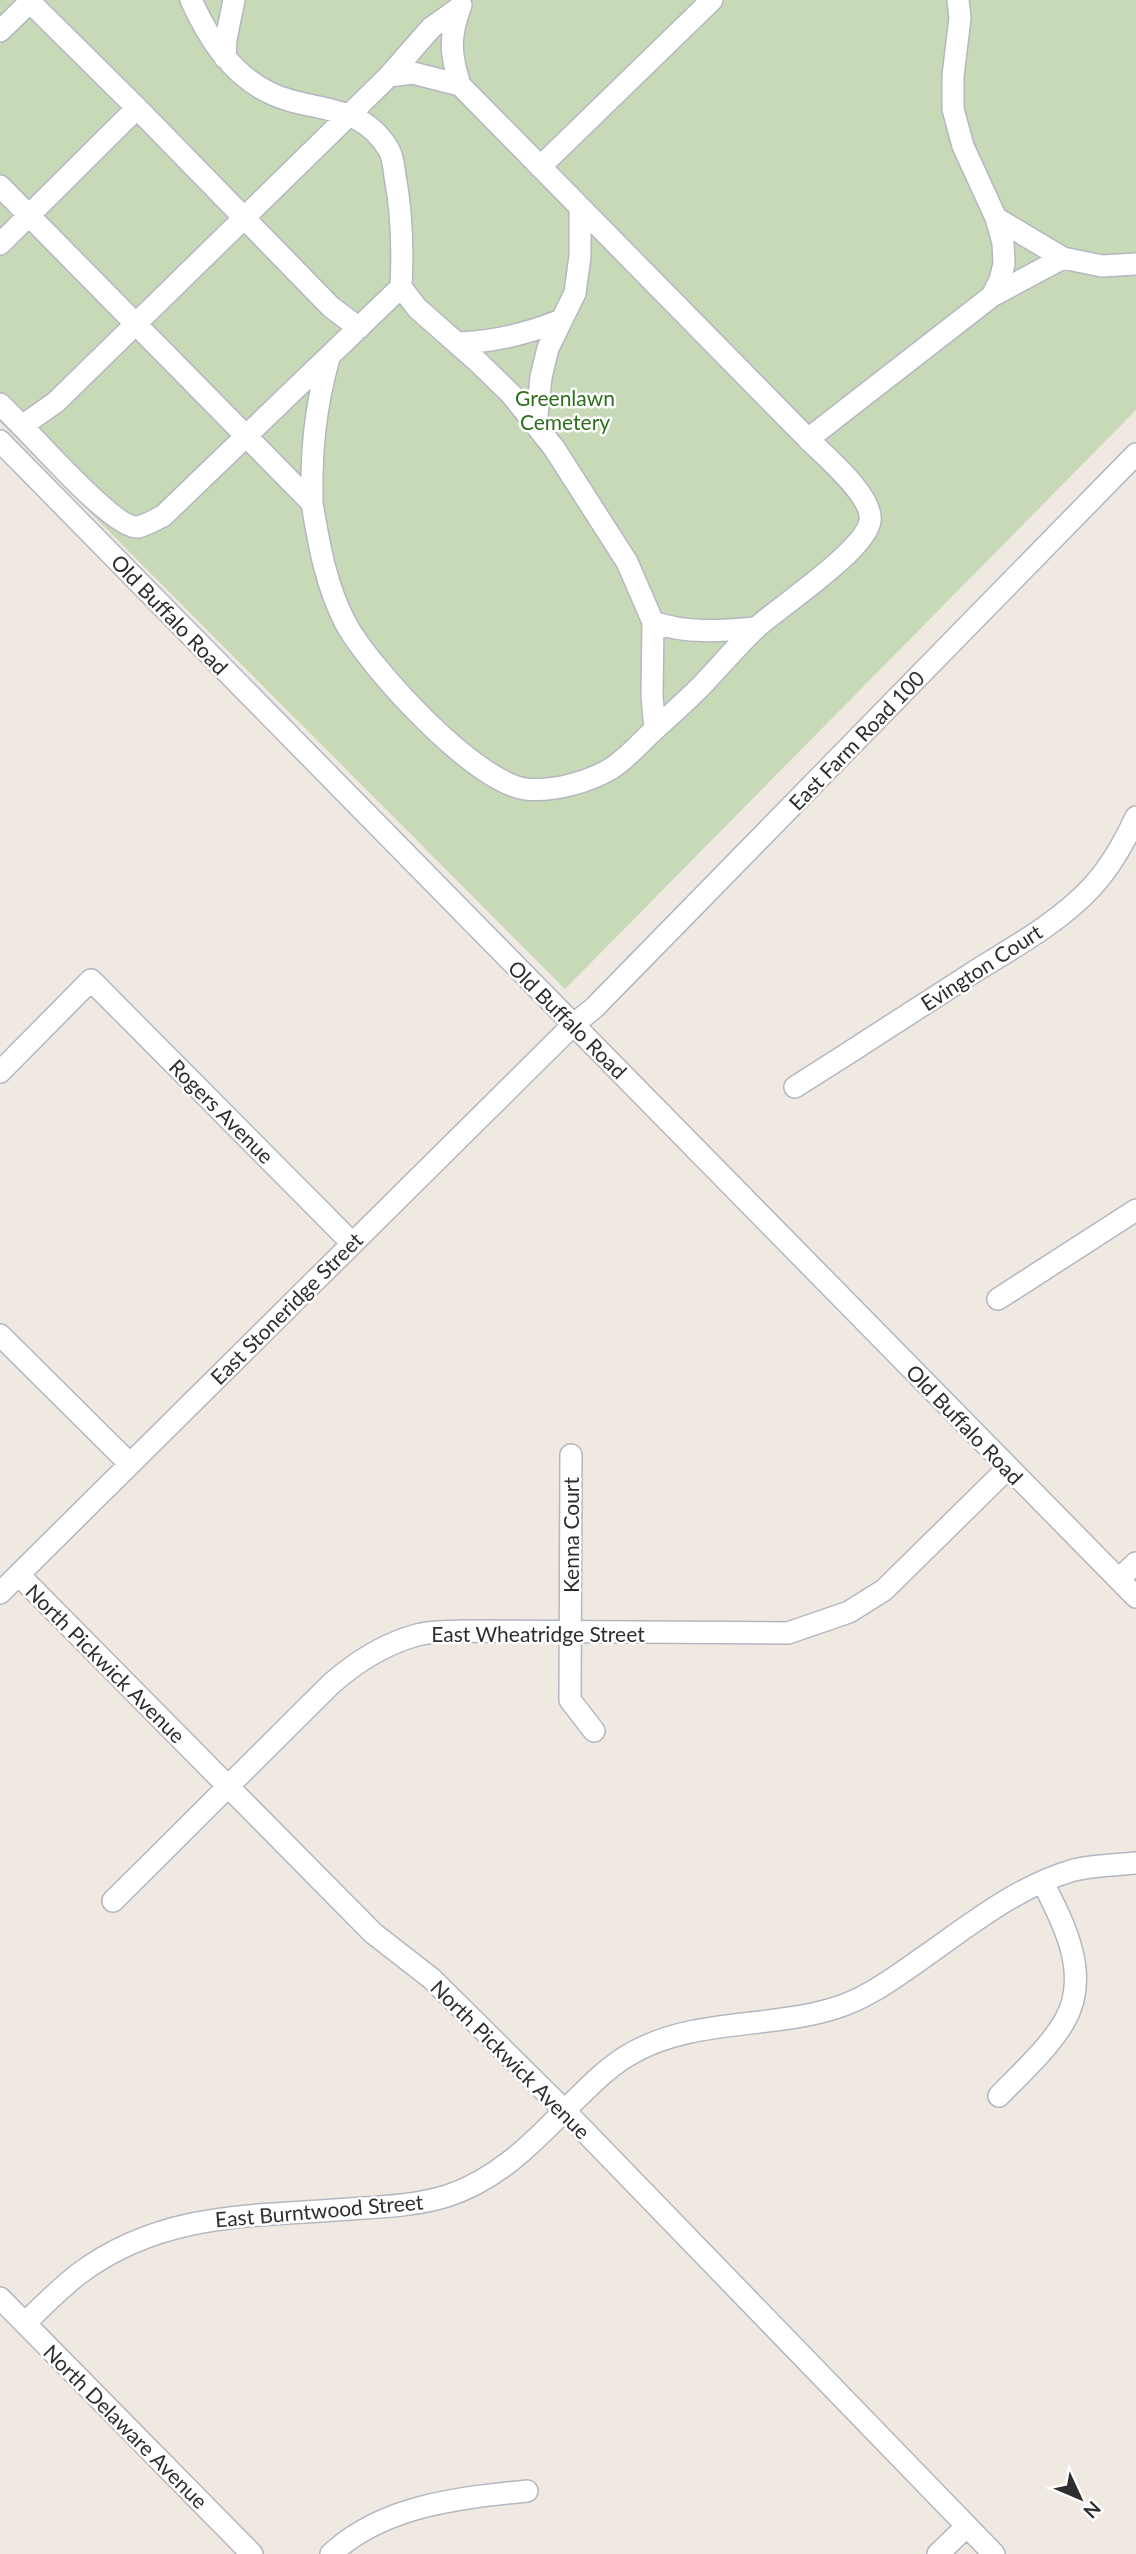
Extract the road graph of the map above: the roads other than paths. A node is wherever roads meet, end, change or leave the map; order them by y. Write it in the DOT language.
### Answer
graph roads {
  1 [pos="191,0"];
  2 [pos="234,0"];
  3 [pos="712,0"];
  4 [pos="958,0"];
  5 [pos="30,1"];
  6 [pos="461,4"];
  7 [pos="0,31"];
  8 [pos="225,58"];
  9 [pos="389,76"];
  10 [pos="460,85"];
  11 [pos="137,108"];
  12 [pos="349,115"];
  13 [pos="540,167"];
  14 [pos="0,186"];
  15 [pos="580,209"];
  16 [pos="29,216"];
  17 [pos="244,218"];
  18 [pos="996,218"];
  19 [pos="0,244"];
  20 [pos="1063,258"];
  21 [pos="1136,264"];
  22 [pos="401,287"];
  23 [pos="992,296"];
  24 [pos="559,321"];
  25 [pos="136,325"];
  26 [pos="359,328"];
  27 [pos="458,343"];
  28 [pos="330,356"];
  29 [pos="0,404"];
  30 [pos="536,425"];
  31 [pos="22,426"];
  32 [pos="246,437"];
  33 [pos="808,439"];
  34 [pos="0,441"];
  35 [pos="1134,460"];
  36 [pos="312,503"];
  37 [pos="653,622"];
  38 [pos="756,628"];
  39 [pos="655,729"];
  40 [pos="1136,817"];
  41 [pos="574,1024"];
  42 [pos="0,1072"];
  43 [pos="795,1087"];
  44 [pos="1136,1210"];
  45 [pos="352,1242"];
  46 [pos="998,1299"];
  47 [pos="0,1335"];
  48 [pos="571,1455"];
  49 [pos="129,1463"];
  50 [pos="1008,1468"];
  51 [pos="1136,1563"];
  52 [pos="19,1575"];
  53 [pos="1118,1578"];
  54 [pos="0,1593"];
  55 [pos="1136,1597"];
  56 [pos="569,1632"];
  57 [pos="594,1731"];
  58 [pos="227,1786"];
  59 [pos="1136,1863"];
  60 [pos="1042,1883"];
  61 [pos="113,1902"];
  62 [pos="999,2096"];
  63 [pos="565,2111"];
  64 [pos="0,2298"];
  65 [pos="25,2323"];
  66 [pos="527,2491"];
  67 [pos="967,2526"];
  68 [pos="252,2554"];
  69 [pos="331,2554"];
  70 [pos="938,2554"];
  71 [pos="993,2554"];
  1 -- 8 [label="street"];
  2 -- 8 [label="street"];
  3 -- 13 [label="street"];
  4 -- 18 [label="street"];
  5 -- 7 [label="street"];
  5 -- 11 [label="street"];
  6 -- 9 [label="street"];
  6 -- 10 [label="street"];
  8 -- 12 [label="street"];
  9 -- 10 [label="street"];
  9 -- 12 [label="street"];
  10 -- 13 [label="street"];
  11 -- 16 [label="street"];
  11 -- 17 [label="street"];
  12 -- 17 [label="street"];
  12 -- 22 [label="street"];
  13 -- 15 [label="street"];
  14 -- 16 [label="street"];
  15 -- 24 [label="street"];
  15 -- 33 [label="street"];
  16 -- 19 [label="street"];
  16 -- 25 [label="street"];
  17 -- 25 [label="street"];
  17 -- 26 [label="street"];
  18 -- 20 [label="street"];
  18 -- 23 [label="street"];
  20 -- 21 [label="street"];
  20 -- 23 [label="street"];
  22 -- 26 [label="street"];
  22 -- 27 [label="street"];
  23 -- 33 [label="street"];
  24 -- 27 [label="street"];
  24 -- 30 [label="street"];
  25 -- 31 [label="street"];
  25 -- 32 [label="street"];
  26 -- 28 [label="street"];
  27 -- 30 [label="street"];
  28 -- 32 [label="street"];
  28 -- 36 [label="street"];
  29 -- 31 [label="street"];
  30 -- 37 [label="street"];
  31 -- 32 [label="street"];
  32 -- 36 [label="street"];
  33 -- 38 [label="street"];
  34 -- 41 [label="street, Old Buffalo Road"];
  35 -- 41 [label="street, East Farm Road 100"];
  36 -- 39 [label="street"];
  37 -- 38 [label="street"];
  37 -- 39 [label="street"];
  38 -- 39 [label="street"];
  40 -- 43 [label="street, Evington Court"];
  41 -- 45 [label="street, East Stoneridge Street"];
  41 -- 50 [label="street, Old Buffalo Road"];
  42 -- 45 [label="street, Rogers Avenue"];
  44 -- 46 [label="street"];
  45 -- 49 [label="street, East Stoneridge Street"];
  47 -- 49 [label="street"];
  48 -- 56 [label="street, Kenna Court"];
  49 -- 52 [label="street, East Stoneridge Street"];
  50 -- 53 [label="street, Old Buffalo Road"];
  50 -- 56 [label="street, East Wheatridge Street"];
  51 -- 53 [label="street"];
  52 -- 54 [label="street, East Stoneridge Street"];
  52 -- 58 [label="street, North Pickwick Avenue"];
  53 -- 55 [label="street, Old Buffalo Road"];
  56 -- 57 [label="street, Kenna Court"];
  56 -- 58 [label="street, East Wheatridge Street"];
  58 -- 61 [label="street, East Wheatridge Street"];
  58 -- 63 [label="street, North Pickwick Avenue"];
  59 -- 60 [label="street, East Burntwood Street"];
  60 -- 62 [label="street"];
  60 -- 63 [label="street, East Burntwood Street"];
  63 -- 65 [label="street, East Burntwood Street"];
  63 -- 67 [label="street, North Pickwick Avenue"];
  64 -- 65 [label="street, North Delaware Avenue"];
  65 -- 68 [label="street, North Delaware Avenue"];
  66 -- 69 [label="street"];
  67 -- 70 [label="street"];
  67 -- 71 [label="street, North Pickwick Avenue"];
}
